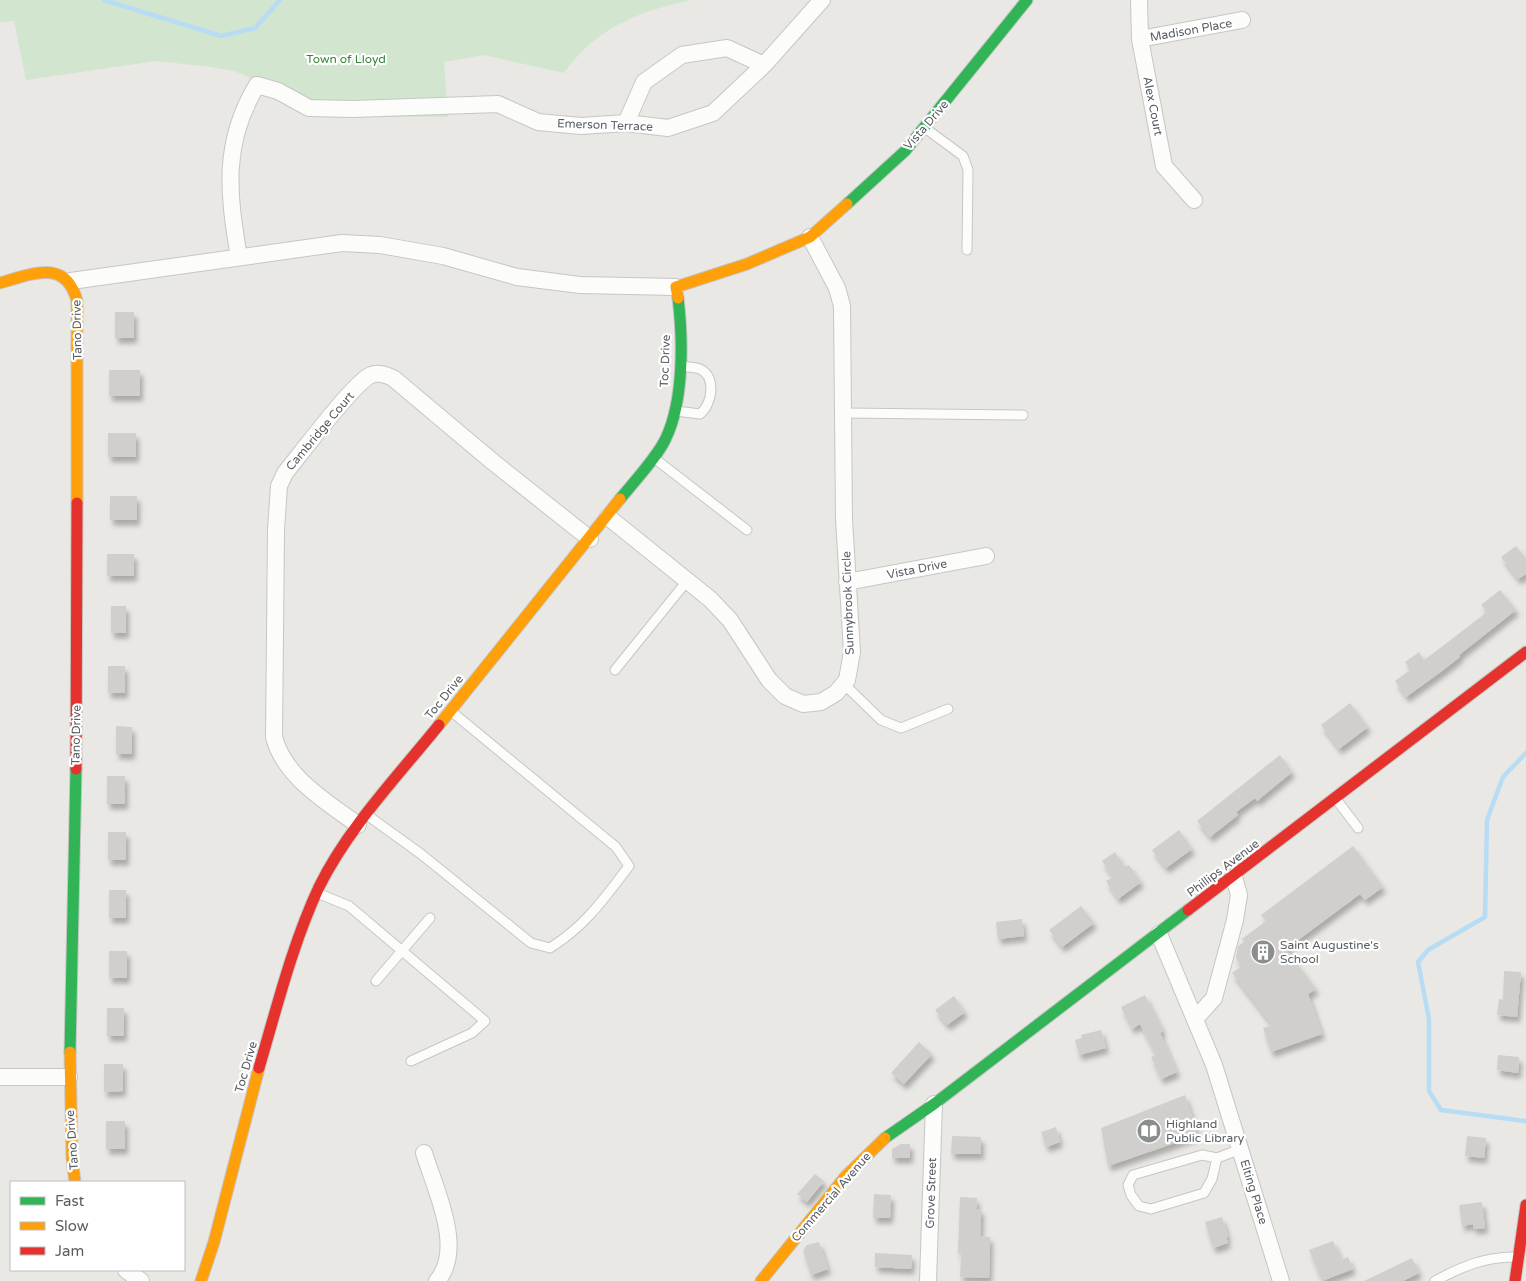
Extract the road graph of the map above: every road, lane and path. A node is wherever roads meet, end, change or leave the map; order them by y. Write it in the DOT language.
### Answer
graph roads {
  1 [pos="822,0"];
  2 [pos="1027,0"];
  3 [pos="1139,0"];
  4 [pos="1242,20"];
  5 [pos="1140,39"];
  6 [pos="764,65"];
  7 [pos="626,123"];
  8 [pos="925,128"];
  9 [pos="1194,200"];
  10 [pos="810,237"];
  11 [pos="967,250"];
  12 [pos="239,257"];
  13 [pos="0,283"];
  14 [pos="74,284"];
  15 [pos="676,287"];
  16 [pos="680,366"];
  17 [pos="676,411"];
  18 [pos="845,413"];
  19 [pos="1023,415"];
  20 [pos="654,458"];
  21 [pos="608,517"];
  22 [pos="747,530"];
  23 [pos="590,539"];
  24 [pos="986,556"];
  25 [pos="687,581"];
  26 [pos="847,582"];
  27 [pos="1526,652"];
  28 [pos="615,670"];
  29 [pos="844,684"];
  30 [pos="948,708"];
  31 [pos="450,711"];
  32 [pos="1335,799"];
  33 [pos="363,820"];
  34 [pos="1358,828"];
  35 [pos="1234,877"];
  36 [pos="317,893"];
  37 [pos="430,918"];
  38 [pos="1159,934"];
  39 [pos="402,950"];
  40 [pos="376,981"];
  41 [pos="1195,1019"];
  42 [pos="411,1061"];
  43 [pos="0,1077"];
  44 [pos="69,1077"];
  45 [pos="934,1104"];
  46 [pos="1240,1149"];
  47 [pos="424,1153"];
  48 [pos="1217,1158"];
  49 [pos="75,1181"];
  50 [pos="1526,1205"];
  51 [pos="1519,1269"];
  52 [pos="127,1271"];
  53 [pos="141,1281"];
  54 [pos="201,1281"];
  55 [pos="437,1281"];
  56 [pos="761,1281"];
  57 [pos="928,1281"];
  58 [pos="1281,1281"];
  59 [pos="1435,1281"];
  1 -- 6 [label="street, Emerson Terrace"];
  2 -- 8 [label="street, Vista Drive"];
  3 -- 5 [label="street, Alex Court"];
  4 -- 5 [label="street, Madison Place"];
  5 -- 9 [label="street, Alex Court"];
  6 -- 7 [label="street, Emerson Terrace"];
  6 -- 7 [label="street"];
  7 -- 12 [label="street, Emerson Terrace"];
  8 -- 10 [label="street, Vista Drive"];
  8 -- 11 [label="lane"];
  10 -- 15 [label="street"];
  10 -- 18 [label="street, Sunnybrook Circle"];
  12 -- 14 [label="street"];
  12 -- 15 [label="street"];
  13 -- 14 [label="street"];
  14 -- 44 [label="street, Tano Drive"];
  15 -- 16 [label="street, Toc Drive"];
  16 -- 17 [label="street, Toc Drive"];
  16 -- 17 [label="lane"];
  17 -- 20 [label="street, Toc Drive"];
  18 -- 19 [label="lane"];
  18 -- 26 [label="street, Sunnybrook Circle"];
  20 -- 21 [label="street, Toc Drive"];
  20 -- 22 [label="lane"];
  21 -- 23 [label="street, Toc Drive"];
  21 -- 25 [label="street"];
  23 -- 31 [label="street, Toc Drive"];
  23 -- 33 [label="street, Cambridge Court"];
  24 -- 26 [label="street, Vista Drive"];
  25 -- 28 [label="lane"];
  25 -- 29 [label="street"];
  26 -- 29 [label="street, Sunnybrook Circle"];
  27 -- 32 [label="street, Phillips Avenue"];
  29 -- 30 [label="lane"];
  31 -- 33 [label="street, Toc Drive"];
  31 -- 33 [label="lane"];
  32 -- 34 [label="lane"];
  32 -- 35 [label="street, Phillips Avenue"];
  33 -- 36 [label="street, Toc Drive"];
  35 -- 38 [label="street, Phillips Avenue"];
  35 -- 41 [label="street"];
  36 -- 39 [label="lane"];
  36 -- 54 [label="street, Toc Drive"];
  37 -- 39 [label="lane"];
  38 -- 41 [label="street, Elting Place"];
  38 -- 45 [label="street, Phillips Avenue"];
  39 -- 40 [label="lane"];
  39 -- 42 [label="lane"];
  41 -- 46 [label="street, Elting Place"];
  43 -- 44 [label="street"];
  44 -- 49 [label="street, Tano Drive"];
  45 -- 56 [label="street, Commercial Avenue"];
  45 -- 57 [label="street, Grove Street"];
  46 -- 48 [label="lane"];
  46 -- 58 [label="street, Elting Place"];
  47 -- 55 [label="street"];
  48 -- 48 [label="lane"];
  50 -- 51 [label="street"];
  51 -- 59 [label="lane"];
  52 -- 53 [label="street"];
}
